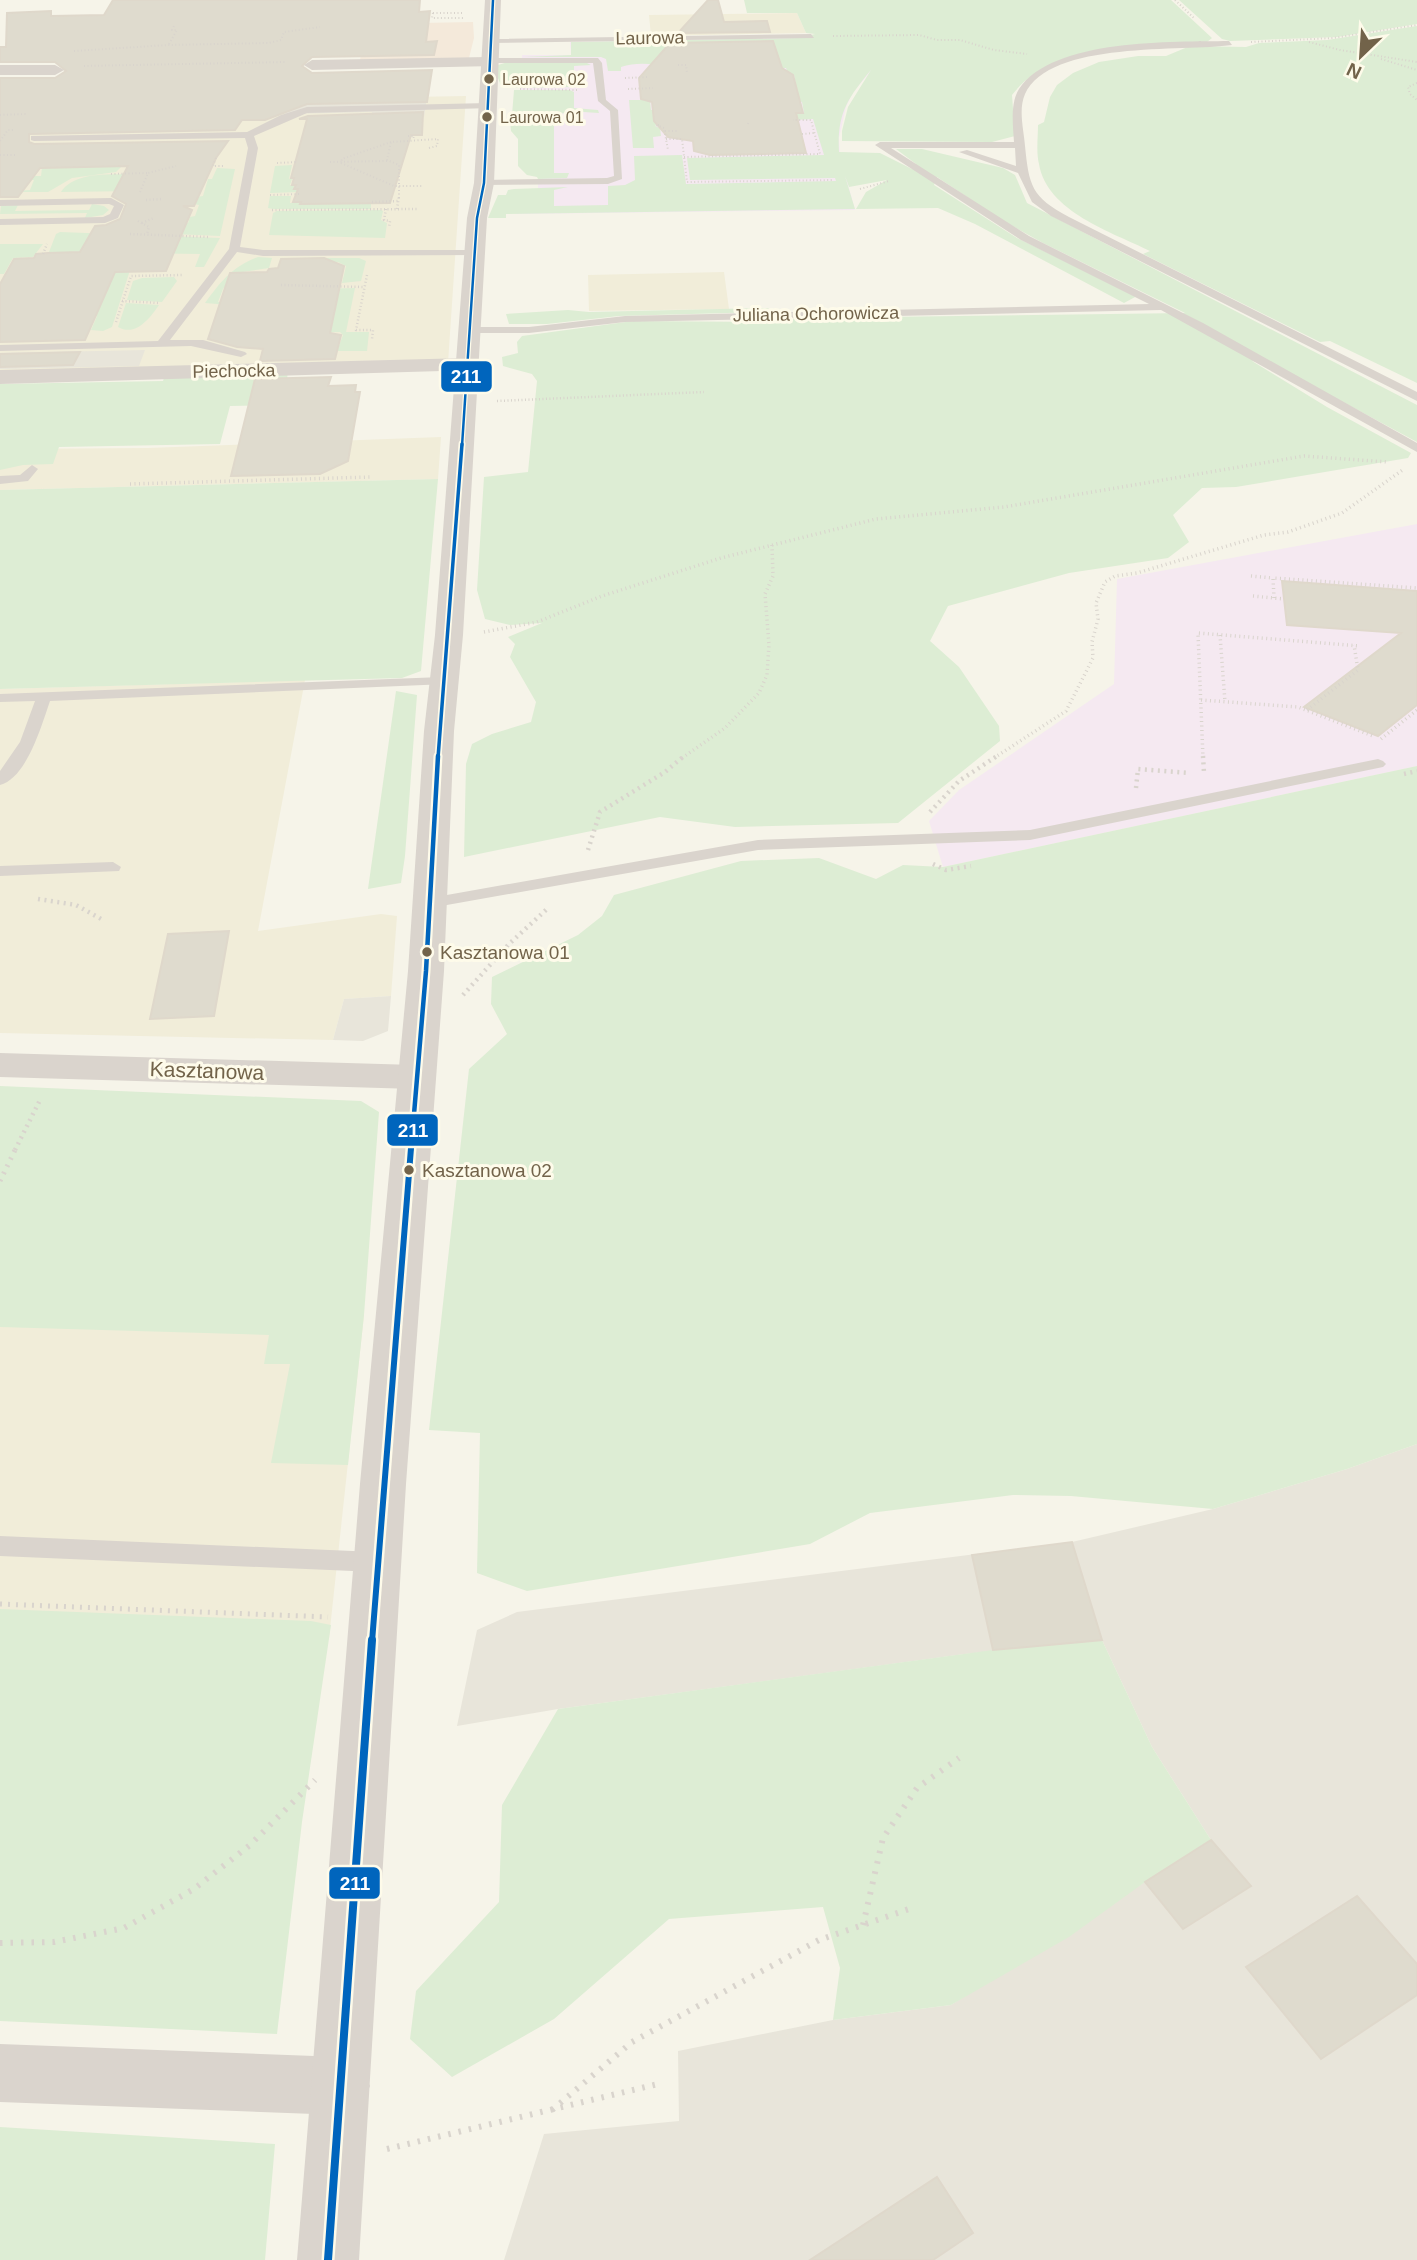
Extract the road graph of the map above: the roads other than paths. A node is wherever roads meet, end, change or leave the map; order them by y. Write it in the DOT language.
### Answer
graph roads {
  1 [pos="493,0"];
  2 [pos="811,36"];
  3 [pos="489,41"];
  4 [pos="1229,43"];
  5 [pos="488,61"];
  6 [pos="312,65"];
  7 [pos="55,69"];
  8 [pos="0,71"];
  9 [pos="490,102"];
  10 [pos="249,135"];
  11 [pos="34,138"];
  12 [pos="932,145"];
  13 [pos="1021,145"];
  14 [pos="1021,171"];
  15 [pos="484,183"];
  16 [pos="0,203"];
  17 [pos="0,222"];
  18 [pos="234,249"];
  19 [pos="475,253"];
  20 [pos="1164,307"];
  21 [pos="469,330"];
  22 [pos="162,344"];
  23 [pos="0,348"];
  24 [pos="241,354"];
  25 [pos="468,365"];
  26 [pos="0,377"];
  27 [pos="1417,397"];
  28 [pos="1417,448"];
  29 [pos="32,469"];
  30 [pos="0,480"];
  31 [pos="442,681"];
  32 [pos="44,697"];
  33 [pos="0,698"];
  34 [pos="1378,764"];
  35 [pos="0,780"];
  36 [pos="113,867"];
  37 [pos="0,871"];
  38 [pos="430,903"];
  39 [pos="0,1065"];
  40 [pos="415,1077"];
  41 [pos="0,1546"];
  42 [pos="376,1562"];
  43 [pos="0,2073"];
  44 [pos="341,2087"];
  45 [pos="328,2260"];
  1 -- 3 [label="street"];
  2 -- 3 [label="lane, Laurowa"];
  3 -- 5 [label="street"];
  4 -- 13 [label="lane"];
  5 -- 6 [label="street"];
  5 -- 9 [label="street"];
  5 -- 15 [label="lane"];
  7 -- 8 [label="street"];
  9 -- 10 [label="lane"];
  9 -- 15 [label="street"];
  10 -- 11 [label="lane"];
  10 -- 18 [label="lane"];
  12 -- 13 [label="lane"];
  12 -- 14 [label="lane"];
  12 -- 20 [label="lane"];
  13 -- 14 [label="lane"];
  14 -- 27 [label="lane"];
  15 -- 19 [label="street"];
  16 -- 17 [label="lane"];
  18 -- 19 [label="lane"];
  18 -- 22 [label="lane"];
  19 -- 21 [label="street"];
  20 -- 21 [label="lane, Juliana Ochorowicza"];
  20 -- 28 [label="lane"];
  21 -- 25 [label="street"];
  22 -- 23 [label="lane"];
  22 -- 24 [label="lane"];
  25 -- 26 [label="street, Piechocka"];
  25 -- 31 [label="street"];
  29 -- 30 [label="lane"];
  31 -- 32 [label="lane"];
  31 -- 38 [label="street"];
  32 -- 33 [label="lane"];
  32 -- 35 [label="lane"];
  34 -- 38 [label="lane"];
  36 -- 37 [label="lane"];
  38 -- 40 [label="street"];
  39 -- 40 [label="street, Kasztanowa"];
  40 -- 42 [label="street"];
  41 -- 42 [label="lane"];
  42 -- 44 [label="street"];
  43 -- 44 [label="street"];
  44 -- 45 [label="street"];
}
